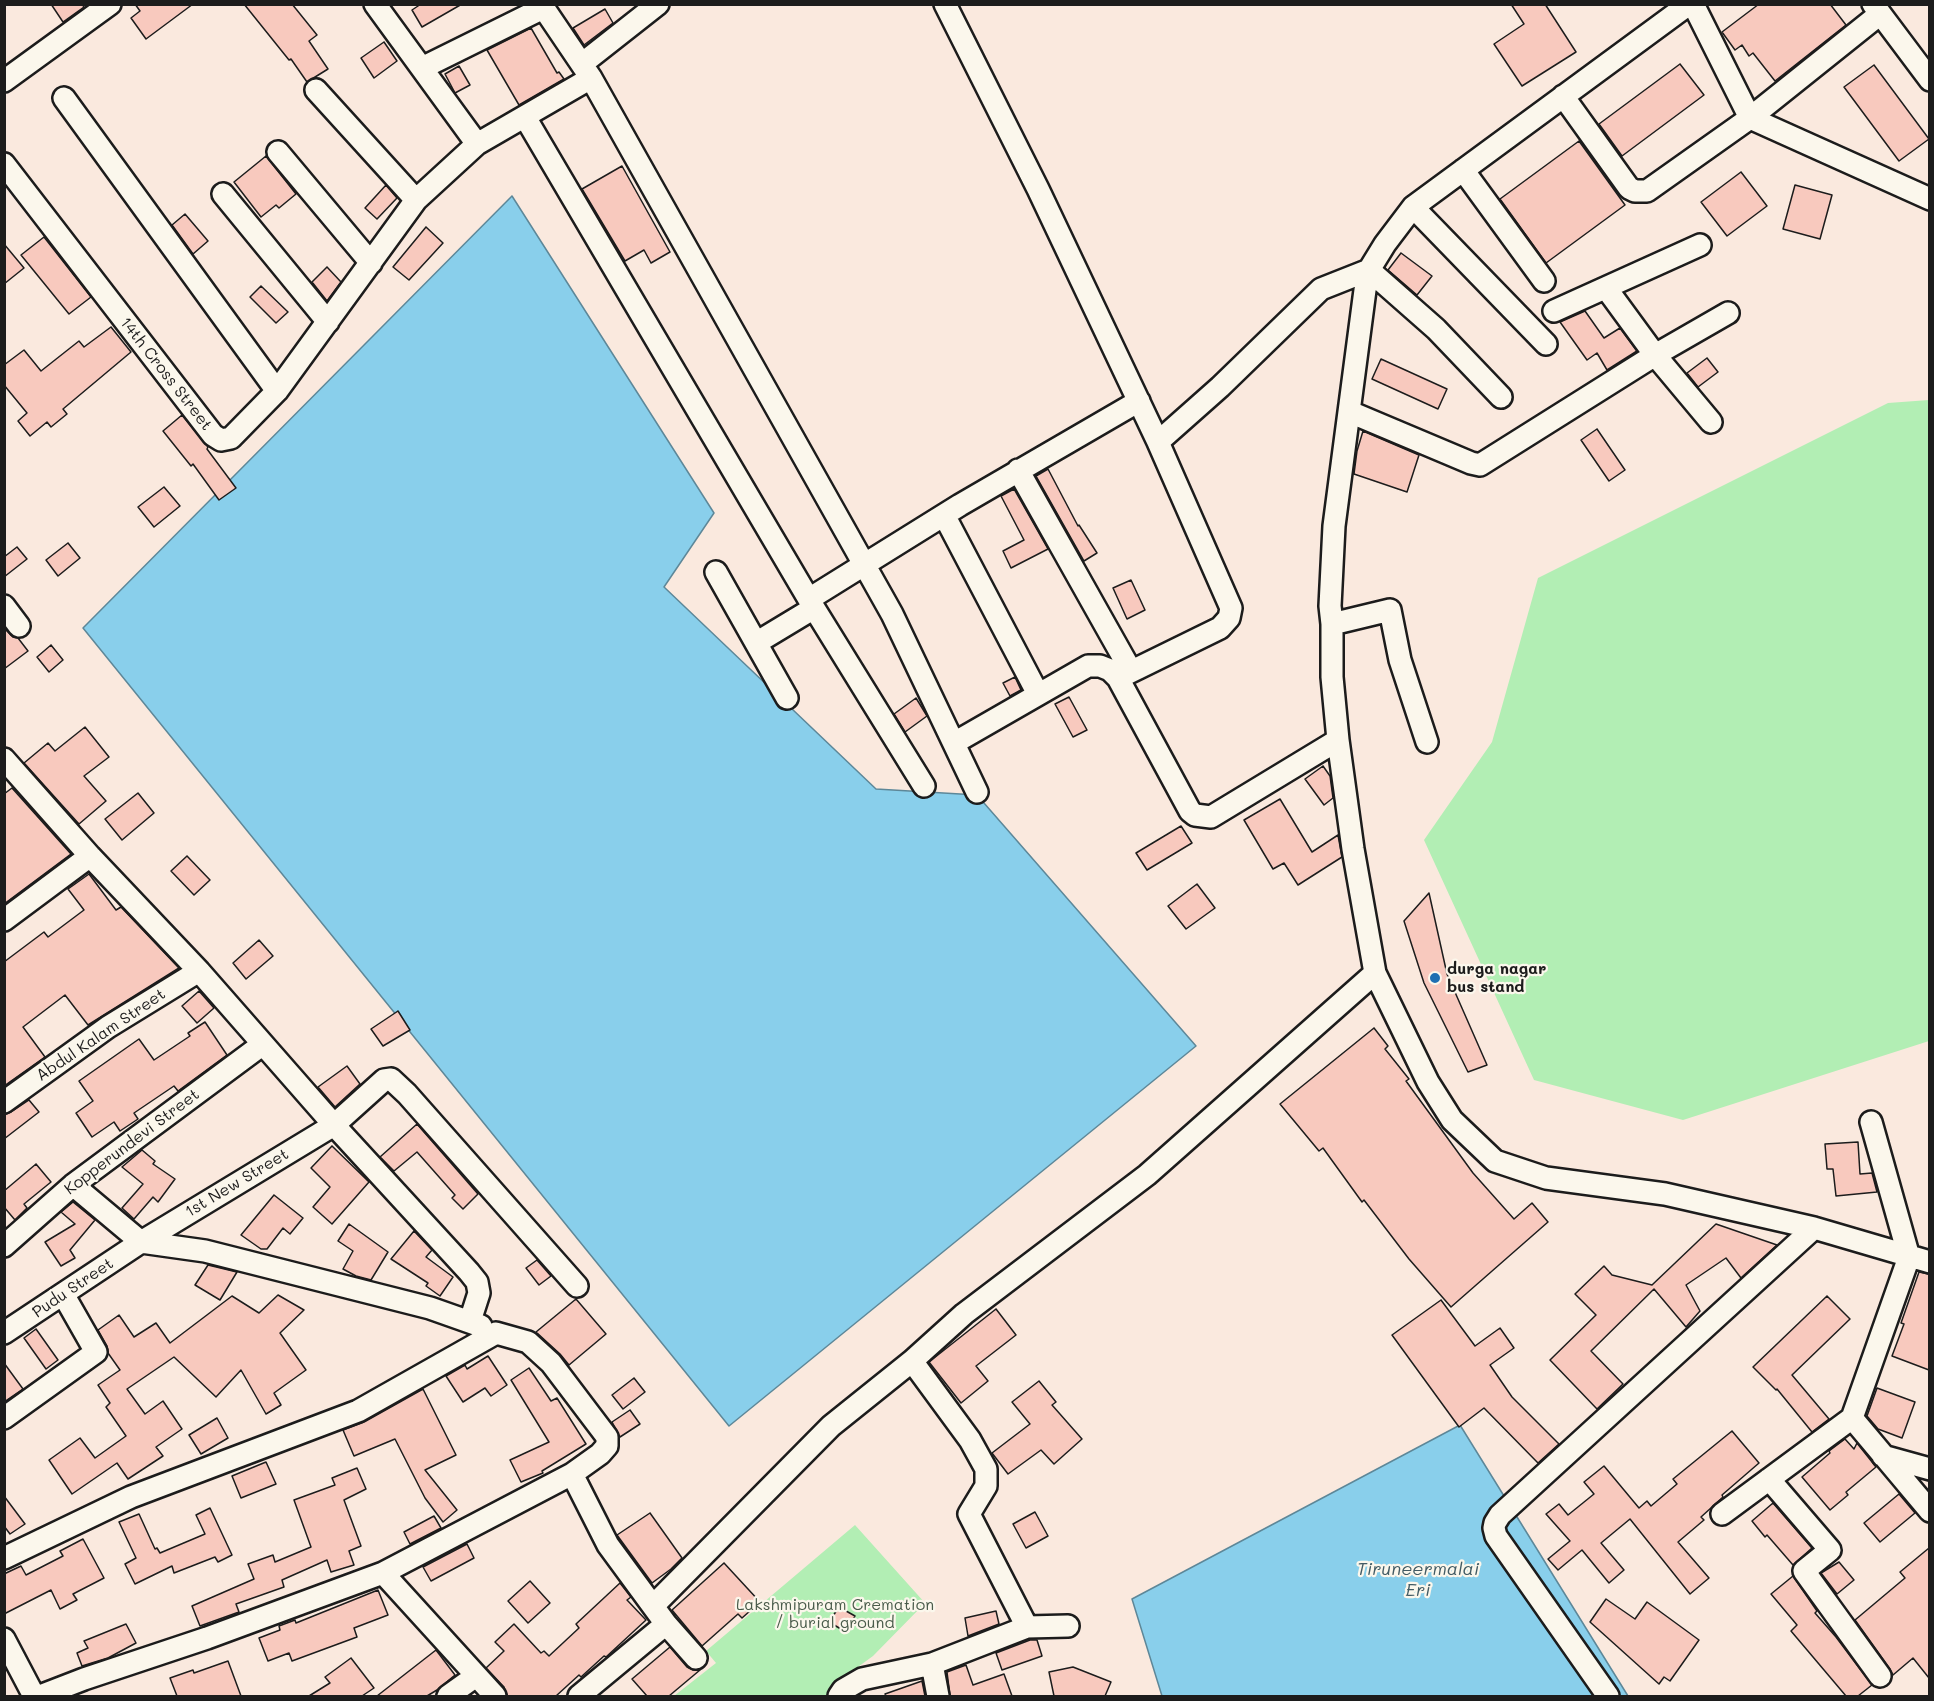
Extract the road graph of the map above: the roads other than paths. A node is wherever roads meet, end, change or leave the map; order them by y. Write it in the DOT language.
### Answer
graph roads {
  1 [pos="110,4"];
  2 [pos="375,4"];
  3 [pos="945,4"];
  4 [pos="1691,4"];
  5 [pos="542,6"];
  6 [pos="652,6"];
  7 [pos="1876,9"];
  8 [pos="422,68"];
  9 [pos="587,71"];
  10 [pos="1929,80"];
  11 [pos="4,81"];
  12 [pos="316,90"];
  13 [pos="1563,96"];
  14 [pos="64,98"];
  15 [pos="525,117"];
  16 [pos="1750,118"];
  17 [pos="477,144"];
  18 [pos="278,152"];
  19 [pos="4,164"];
  20 [pos="1463,170"];
  21 [pos="223,194"];
  22 [pos="1929,199"];
  23 [pos="416,200"];
  24 [pos="1413,207"];
  25 [pos="1700,245"];
  26 [pos="371,263"];
  27 [pos="1369,270"];
  28 [pos="1544,281"];
  29 [pos="1606,288"];
  30 [pos="1554,311"];
  31 [pos="1728,313"];
  32 [pos="328,322"];
  33 [pos="1546,344"];
  34 [pos="1655,355"];
  35 [pos="277,391"];
  36 [pos="1501,397"];
  37 [pos="1139,401"];
  38 [pos="1350,412"];
  39 [pos="1712,422"];
  40 [pos="1158,442"];
  41 [pos="1018,470"];
  42 [pos="944,515"];
  43 [pos="864,564"];
  44 [pos="716,572"];
  45 [pos="812,603"];
  46 [pos="4,606"];
  47 [pos="1332,624"];
  48 [pos="19,626"];
  49 [pos="756,643"];
  50 [pos="1124,674"];
  51 [pos="1038,694"];
  52 [pos="787,698"];
  53 [pos="1338,740"];
  54 [pos="1427,742"];
  55 [pos="954,743"];
  56 [pos="4,759"];
  57 [pos="924,786"];
  58 [pos="977,792"];
  59 [pos="90,856"];
  60 [pos="4,920"];
  61 [pos="199,970"];
  62 [pos="1375,973"];
  63 [pos="264,1044"];
  64 [pos="4,1102"];
  65 [pos="1870,1122"];
  66 [pos="334,1125"];
  67 [pos="73,1185"];
  68 [pos="1814,1228"];
  69 [pos="141,1242"];
  70 [pos="4,1246"];
  71 [pos="1909,1257"];
  72 [pos="1929,1262"];
  73 [pos="578,1286"];
  74 [pos="63,1294"];
  75 [pos="470,1321"];
  76 [pos="496,1333"];
  77 [pos="4,1334"];
  78 [pos="912,1361"];
  79 [pos="4,1418"];
  80 [pos="1852,1418"];
  81 [pos="1883,1456"];
  82 [pos="1929,1469"];
  83 [pos="572,1474"];
  84 [pos="1769,1479"];
  85 [pos="1929,1511"];
  86 [pos="1722,1514"];
  87 [pos="4,1558"];
  88 [pos="383,1573"];
  89 [pos="653,1606"];
  90 [pos="666,1624"];
  91 [pos="1068,1626"];
  92 [pos="1027,1628"];
  93 [pos="4,1639"];
  94 [pos="696,1658"];
  95 [pos="932,1665"];
  96 [pos="476,1676"];
  97 [pos="1880,1676"];
  98 [pos="34,1696"];
  99 [pos="40,1696"];
  100 [pos="448,1696"];
  101 [pos="495,1696"];
  102 [pos="579,1696"];
  103 [pos="839,1696"];
  104 [pos="938,1696"];
  105 [pos="1608,1696"];
  1 -- 11 [label="street"];
  2 -- 8 [label="street"];
  3 -- 37 [label="street"];
  4 -- 13 [label="street"];
  4 -- 16 [label="street"];
  5 -- 8 [label="street"];
  5 -- 9 [label="street"];
  6 -- 9 [label="street, 14th Cross Street"];
  7 -- 10 [label="street"];
  7 -- 16 [label="street"];
  8 -- 17 [label="street"];
  9 -- 15 [label="street, 14th Cross Street"];
  9 -- 43 [label="street"];
  12 -- 23 [label="street"];
  13 -- 16 [label="street"];
  13 -- 20 [label="street"];
  14 -- 35 [label="street"];
  15 -- 17 [label="street, 14th Cross Street"];
  15 -- 45 [label="street"];
  16 -- 22 [label="street"];
  17 -- 23 [label="street, 14th Cross Street"];
  18 -- 26 [label="street"];
  19 -- 35 [label="street, 14th Cross Street"];
  20 -- 24 [label="street"];
  20 -- 28 [label="street"];
  21 -- 32 [label="street"];
  23 -- 26 [label="street, 14th Cross Street"];
  24 -- 27 [label="street"];
  24 -- 33 [label="street"];
  25 -- 29 [label="street"];
  26 -- 32 [label="street, 14th Cross Street"];
  27 -- 36 [label="street"];
  27 -- 38 [label="street"];
  27 -- 40 [label="street"];
  29 -- 30 [label="street"];
  29 -- 34 [label="street"];
  31 -- 34 [label="street"];
  32 -- 35 [label="street, 14th Cross Street"];
  34 -- 38 [label="street"];
  34 -- 39 [label="street"];
  37 -- 40 [label="street"];
  37 -- 41 [label="street"];
  38 -- 47 [label="street"];
  40 -- 50 [label="street"];
  41 -- 42 [label="street"];
  41 -- 50 [label="street"];
  42 -- 43 [label="street"];
  42 -- 51 [label="street"];
  43 -- 45 [label="street"];
  43 -- 55 [label="street"];
  44 -- 49 [label="street"];
  45 -- 49 [label="street"];
  45 -- 57 [label="street"];
  46 -- 48 [label="street"];
  47 -- 53 [label="street"];
  47 -- 54 [label="street"];
  49 -- 52 [label="street"];
  50 -- 51 [label="street"];
  50 -- 53 [label="street"];
  51 -- 55 [label="street"];
  53 -- 62 [label="street"];
  55 -- 58 [label="street"];
  56 -- 59 [label="street"];
  59 -- 60 [label="street"];
  59 -- 61 [label="street"];
  61 -- 63 [label="street"];
  61 -- 64 [label="street, Abdul Kalam Street"];
  62 -- 68 [label="street"];
  62 -- 78 [label="street"];
  63 -- 66 [label="street"];
  63 -- 67 [label="street, Kopperundevi Street"];
  65 -- 71 [label="street"];
  66 -- 69 [label="street, 1st New Street"];
  66 -- 73 [label="street, 1st New Street"];
  66 -- 75 [label="street"];
  67 -- 69 [label="street"];
  67 -- 70 [label="street, Kopperundevi Street"];
  68 -- 71 [label="street"];
  68 -- 105 [label="street"];
  69 -- 74 [label="street, Pudu Street"];
  69 -- 75 [label="street"];
  71 -- 72 [label="street"];
  71 -- 80 [label="street"];
  74 -- 77 [label="street, Pudu Street"];
  74 -- 79 [label="street"];
  75 -- 76 [label="street"];
  76 -- 83 [label="street"];
  76 -- 87 [label="street"];
  78 -- 89 [label="street"];
  78 -- 92 [label="street"];
  80 -- 81 [label="street"];
  80 -- 84 [label="street"];
  81 -- 82 [label="street"];
  81 -- 85 [label="street"];
  83 -- 88 [label="street"];
  83 -- 89 [label="street"];
  84 -- 86 [label="street"];
  84 -- 97 [label="street"];
  88 -- 96 [label="street"];
  88 -- 99 [label="street"];
  89 -- 90 [label="street"];
  90 -- 94 [label="street"];
  90 -- 102 [label="street"];
  91 -- 92 [label="street"];
  92 -- 95 [label="street"];
  93 -- 98 [label="street"];
  95 -- 103 [label="street"];
  95 -- 104 [label="street"];
  96 -- 100 [label="street"];
  96 -- 101 [label="street"];
}
